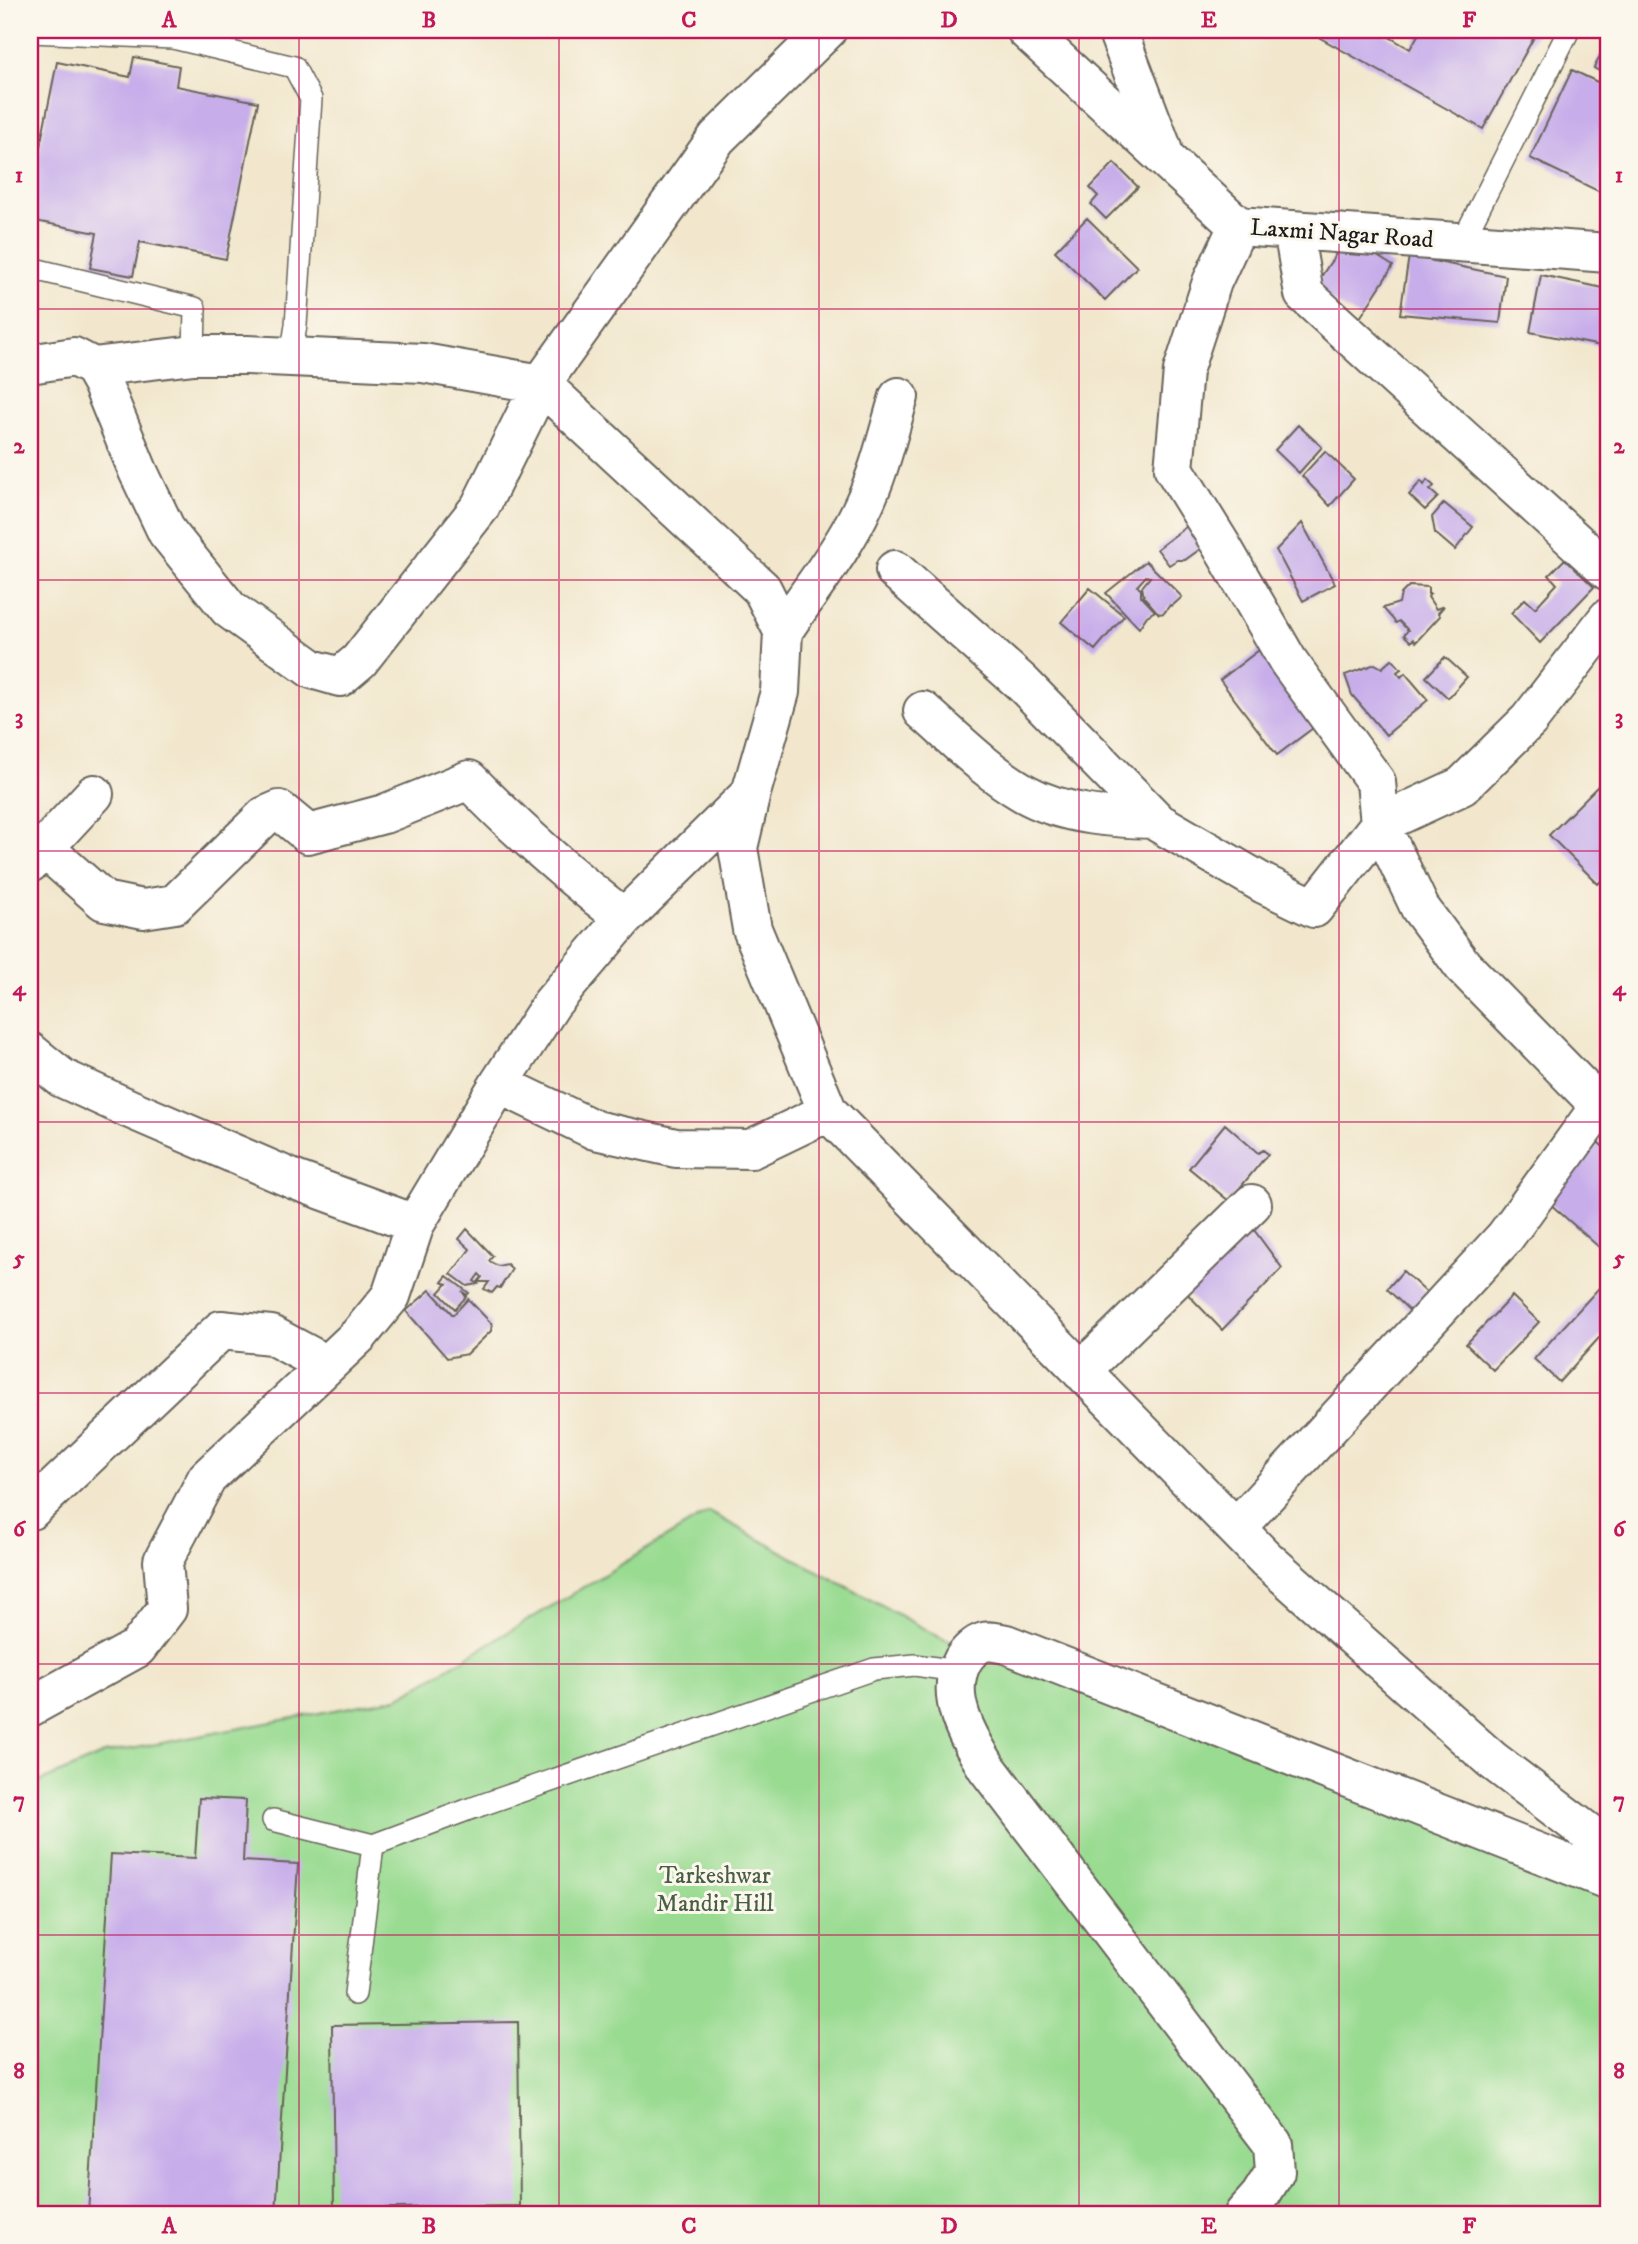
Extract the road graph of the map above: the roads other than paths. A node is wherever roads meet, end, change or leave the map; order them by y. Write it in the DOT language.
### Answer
graph roads {
  1 [pos="827,30"];
  2 [pos="1026,30"];
  3 [pos="1117,30"];
  4 [pos="1569,30"];
  5 [pos="30,33"];
  6 [pos="1165,156"];
  7 [pos="1238,226"];
  8 [pos="1293,230"];
  9 [pos="1462,242"];
  10 [pos="1608,253"];
  11 [pos="30,268"];
  12 [pos="194,355"];
  13 [pos="290,357"];
  14 [pos="30,364"];
  15 [pos="93,367"];
  16 [pos="541,384"];
  17 [pos="899,397"];
  18 [pos="895,570"];
  19 [pos="1608,571"];
  20 [pos="1608,618"];
  21 [pos="783,631"];
  22 [pos="923,710"];
  23 [pos="751,793"];
  24 [pos="94,794"];
  25 [pos="1156,820"];
  26 [pos="1380,824"];
  27 [pos="37,856"];
  28 [pos="624,918"];
  29 [pos="30,1052"];
  30 [pos="499,1084"];
  31 [pos="1604,1110"];
  32 [pos="828,1112"];
  33 [pos="1252,1203"];
  34 [pos="415,1224"];
  35 [pos="327,1365"];
  36 [pos="1081,1371"];
  37 [pos="31,1510"];
  38 [pos="1236,1528"];
  39 [pos="957,1671"];
  40 [pos="30,1707"];
  41 [pos="273,1819"];
  42 [pos="373,1845"];
  43 [pos="1608,1848"];
  44 [pos="1608,1880"];
  45 [pos="355,1994"];
  46 [pos="1244,2214"];
  1 -- 16 [label="street"];
  2 -- 6 [label="street, Laxmi Nagar Road"];
  3 -- 6 [label="street"];
  4 -- 9 [label="lane"];
  5 -- 13 [label="lane"];
  6 -- 7 [label="street, Laxmi Nagar Road"];
  7 -- 8 [label="street, Laxmi Nagar Road"];
  7 -- 26 [label="street"];
  8 -- 9 [label="street, Laxmi Nagar Road"];
  8 -- 19 [label="street"];
  9 -- 10 [label="street, Laxmi Nagar Road"];
  11 -- 12 [label="lane"];
  12 -- 13 [label="street"];
  12 -- 15 [label="street"];
  13 -- 16 [label="street"];
  14 -- 15 [label="street"];
  15 -- 16 [label="street"];
  16 -- 21 [label="street"];
  17 -- 21 [label="street"];
  18 -- 25 [label="street"];
  20 -- 26 [label="street"];
  21 -- 23 [label="street"];
  22 -- 25 [label="street"];
  23 -- 28 [label="street"];
  23 -- 32 [label="street"];
  24 -- 27 [label="street"];
  25 -- 26 [label="street"];
  26 -- 31 [label="street"];
  27 -- 28 [label="street"];
  28 -- 30 [label="street"];
  29 -- 34 [label="street"];
  30 -- 32 [label="street"];
  30 -- 34 [label="street"];
  31 -- 38 [label="street"];
  32 -- 36 [label="street"];
  33 -- 36 [label="street"];
  34 -- 35 [label="street"];
  35 -- 37 [label="street"];
  35 -- 40 [label="street"];
  36 -- 38 [label="street"];
  38 -- 43 [label="street"];
  39 -- 42 [label="lane"];
  39 -- 44 [label="street"];
  39 -- 46 [label="street"];
  41 -- 42 [label="lane"];
  42 -- 45 [label="lane"];
}
